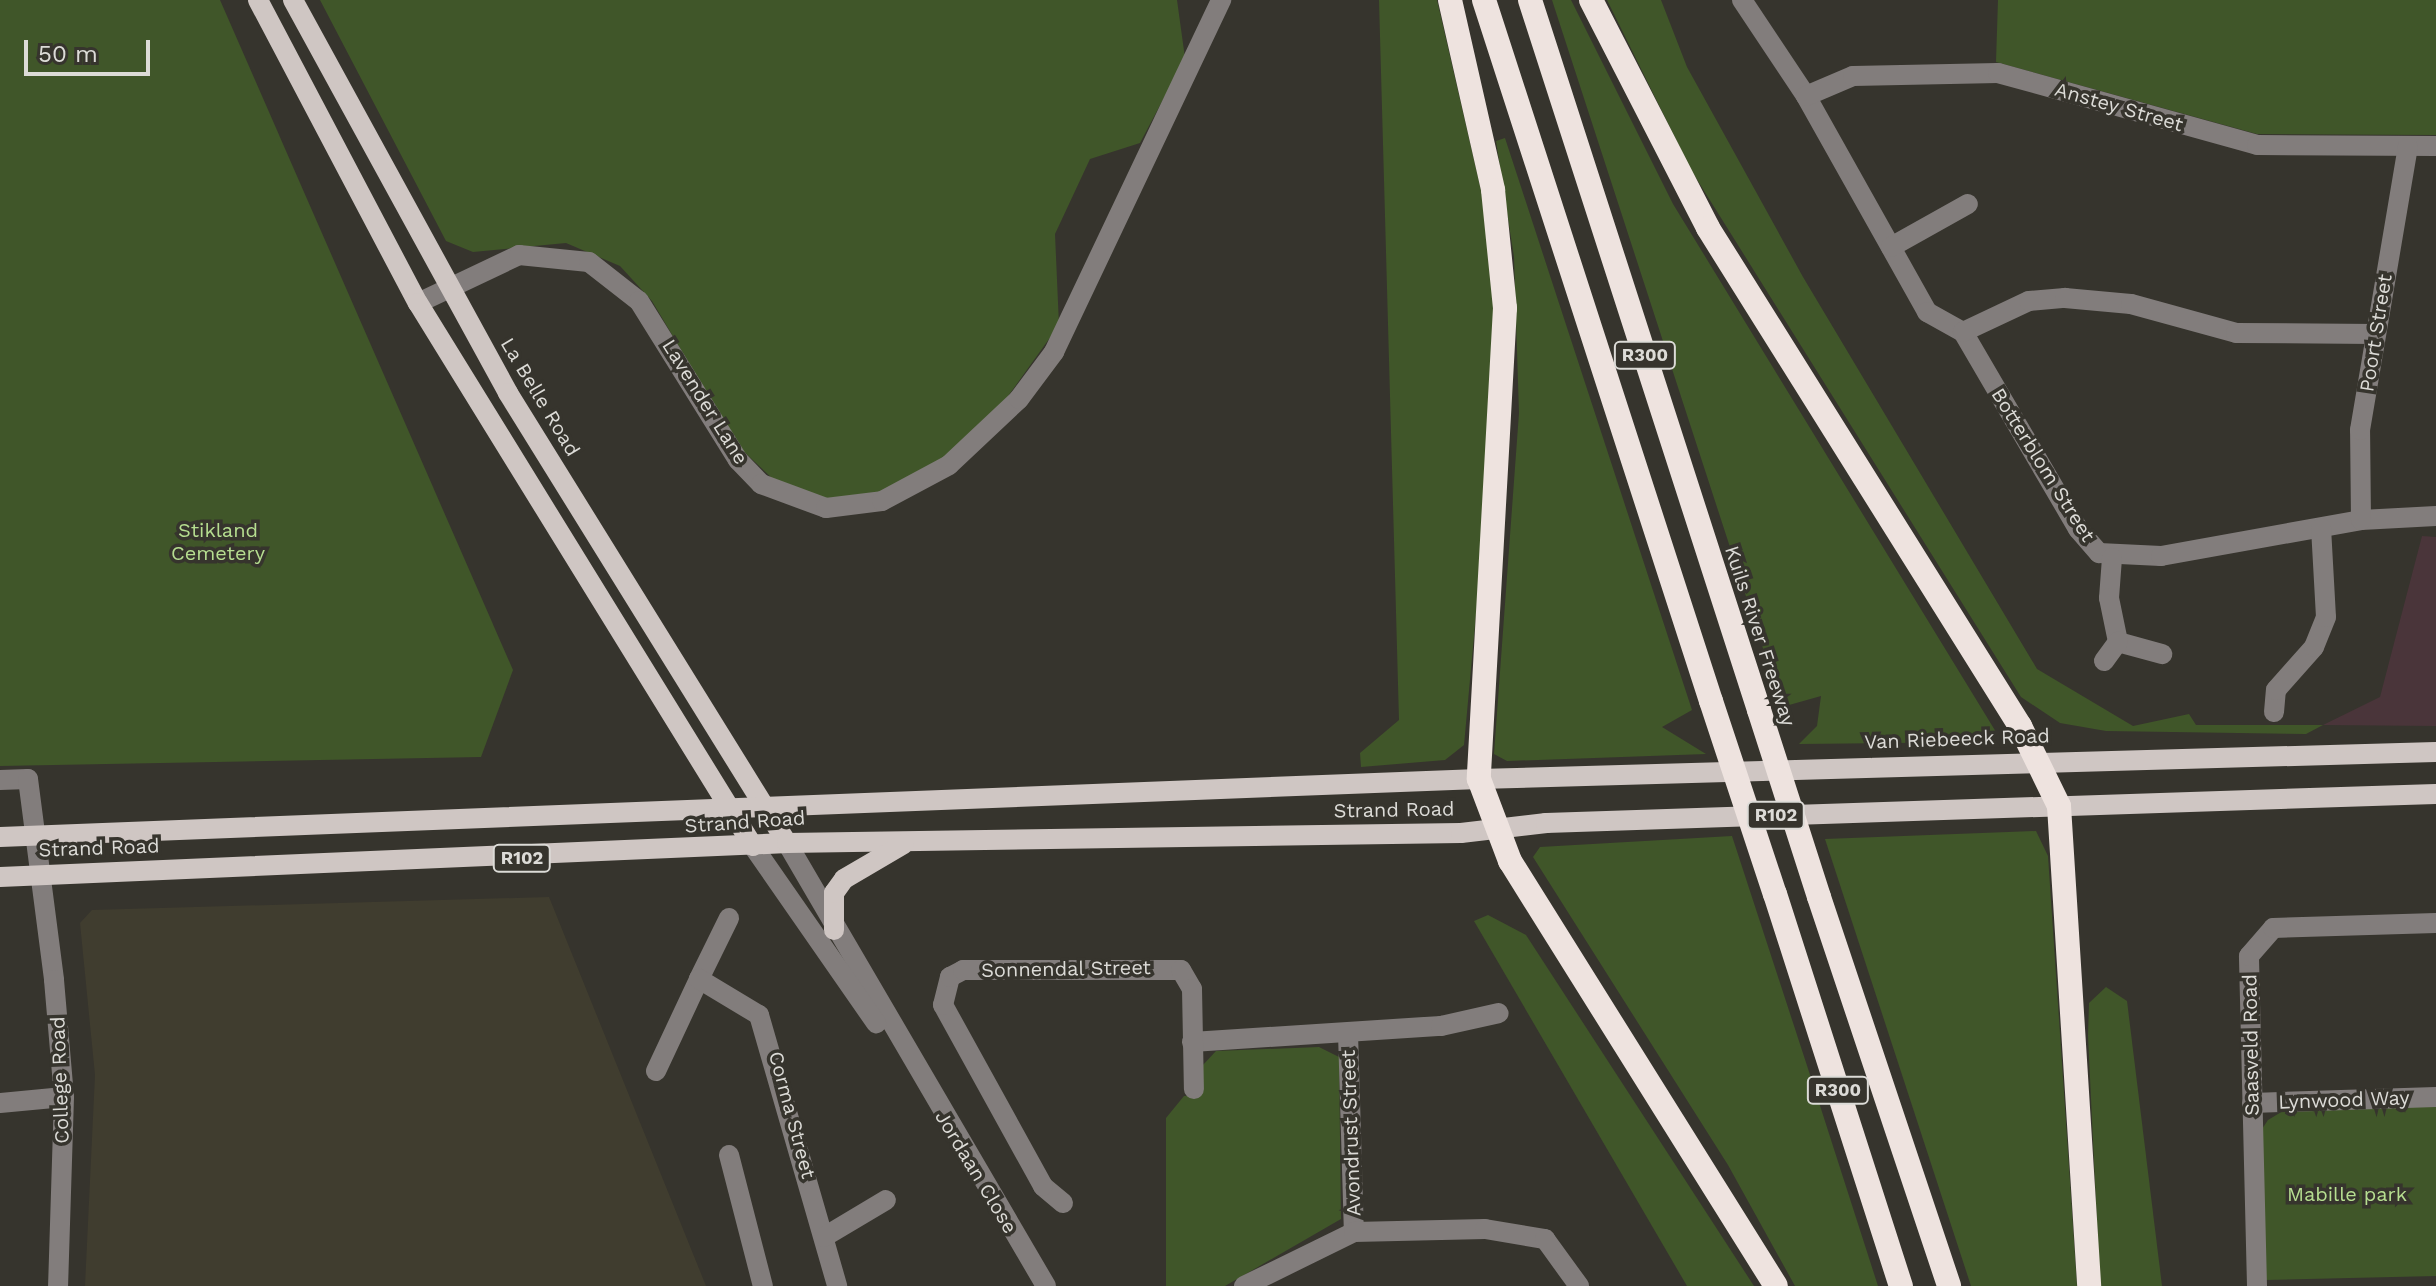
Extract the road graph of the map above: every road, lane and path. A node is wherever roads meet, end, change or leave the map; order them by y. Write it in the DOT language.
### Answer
graph roads {
  1 [pos="258,0"];
  2 [pos="293,0"];
  3 [pos="1221,0"];
  4 [pos="1450,0"];
  5 [pos="1484,0"];
  6 [pos="1530,0"];
  7 [pos="1591,0"];
  8 [pos="1742,0"];
  9 [pos="1806,96"];
  10 [pos="2436,146"];
  11 [pos="2408,147"];
  12 [pos="1968,204"];
  13 [pos="1891,247"];
  14 [pos="448,288"];
  15 [pos="418,303"];
  16 [pos="1963,332"];
  17 [pos="2375,334"];
  18 [pos="2436,516"];
  19 [pos="2361,520"];
  20 [pos="2321,528"];
  21 [pos="2112,558"];
  22 [pos="2118,642"];
  23 [pos="2162,654"];
  24 [pos="2104,661"];
  25 [pos="2274,712"];
  26 [pos="2436,752"];
  27 [pos="2039,760"];
  28 [pos="1479,779"];
  29 [pos="0,780"];
  30 [pos="2436,794"];
  31 [pos="2059,806"];
  32 [pos="728,808"];
  33 [pos="765,808"];
  34 [pos="1494,829"];
  35 [pos="33,834"];
  36 [pos="0,837"];
  37 [pos="908,842"];
  38 [pos="787,843"];
  39 [pos="753,846"];
  40 [pos="39,874"];
  41 [pos="0,877"];
  42 [pos="729,918"];
  43 [pos="2436,923"];
  44 [pos="834,930"];
  45 [pos="699,979"];
  46 [pos="1499,1013"];
  47 [pos="1348,1033"];
  48 [pos="1192,1042"];
  49 [pos="907,1059"];
  50 [pos="656,1071"];
  51 [pos="1194,1089"];
  52 [pos="64,1097"];
  53 [pos="2436,1097"];
  54 [pos="0,1103"];
  55 [pos="2252,1103"];
  56 [pos="729,1155"];
  57 [pos="886,1200"];
  58 [pos="1063,1203"];
  59 [pos="1354,1232"];
  60 [pos="824,1237"];
  61 [pos="58,1286"];
  62 [pos="763,1286"];
  63 [pos="837,1286"];
  64 [pos="1046,1286"];
  65 [pos="1244,1286"];
  66 [pos="1579,1286"];
  67 [pos="1776,1286"];
  68 [pos="1901,1286"];
  69 [pos="1949,1286"];
  70 [pos="2089,1286"];
  71 [pos="2257,1286"];
  1 -- 15 [label="main road"];
  2 -- 14 [label="main road, La Belle Road"];
  3 -- 14 [label="street, Lavender Lane"];
  4 -- 28 [label="highway"];
  5 -- 68 [label="highway, R300, bridge"];
  6 -- 69 [label="highway, Kuils River Freeway / R300, bridge"];
  7 -- 27 [label="highway"];
  8 -- 9 [label="street"];
  9 -- 11 [label="street, Anstey Street"];
  9 -- 13 [label="street"];
  10 -- 11 [label="street, Anstey Street"];
  11 -- 17 [label="street, Poort Street"];
  12 -- 13 [label="street"];
  13 -- 16 [label="street"];
  14 -- 15 [label="street, Lavender Lane"];
  14 -- 33 [label="main road, La Belle Road"];
  15 -- 32 [label="main road"];
  16 -- 17 [label="street"];
  16 -- 21 [label="street, Botterblom Street"];
  17 -- 19 [label="street, Poort Street"];
  18 -- 19 [label="street, Botterblom Street"];
  19 -- 20 [label="street, Botterblom Street"];
  20 -- 21 [label="street, Botterblom Street"];
  20 -- 25 [label="street"];
  21 -- 22 [label="street"];
  22 -- 23 [label="street"];
  22 -- 24 [label="street"];
  26 -- 27 [label="main road, Van Riebeeck Road / R102"];
  27 -- 28 [label="main road, Van Riebeeck Road / R102"];
  27 -- 31 [label="highway"];
  28 -- 33 [label="main road, Strand Road / R102"];
  28 -- 34 [label="highway"];
  29 -- 35 [label="street, College Road"];
  30 -- 31 [label="main road, R102"];
  31 -- 34 [label="main road, R102"];
  31 -- 70 [label="highway"];
  32 -- 33 [label="main road, Strand Road / R102"];
  32 -- 35 [label="main road, Strand Road / R102"];
  32 -- 39 [label="main road"];
  33 -- 38 [label="main road, La Belle Road"];
  34 -- 37 [label="main road, Strand Road / R102"];
  34 -- 67 [label="highway"];
  35 -- 36 [label="main road, Strand Road / R102"];
  35 -- 40 [label="street, College Road"];
  37 -- 38 [label="main road, Strand Road / R102"];
  37 -- 44 [label="main road"];
  38 -- 39 [label="main road, Strand Road / R102"];
  38 -- 44 [label="street, Jordaan Close"];
  39 -- 40 [label="main road, Strand Road / R102"];
  39 -- 49 [label="street, Jordaan Close"];
  40 -- 41 [label="main road, Strand Road / R102"];
  40 -- 52 [label="street, College Road"];
  42 -- 45 [label="street"];
  43 -- 55 [label="street, Saasveld Road"];
  44 -- 49 [label="street, Jordaan Close"];
  45 -- 50 [label="street"];
  45 -- 60 [label="street, Corma Street"];
  46 -- 47 [label="street"];
  47 -- 48 [label="street"];
  47 -- 59 [label="street, Avondrust Street"];
  48 -- 51 [label="street, Sonnendal Street"];
  48 -- 58 [label="street, Sonnendal Street"];
  49 -- 64 [label="street, Jordaan Close"];
  52 -- 54 [label="street"];
  52 -- 61 [label="street, College Road"];
  53 -- 55 [label="street, Lynwood Way"];
  55 -- 71 [label="street, Saasveld Road"];
  56 -- 62 [label="street"];
  57 -- 60 [label="street"];
  59 -- 65 [label="street"];
  59 -- 66 [label="street"];
  60 -- 63 [label="street, Corma Street"];
}
